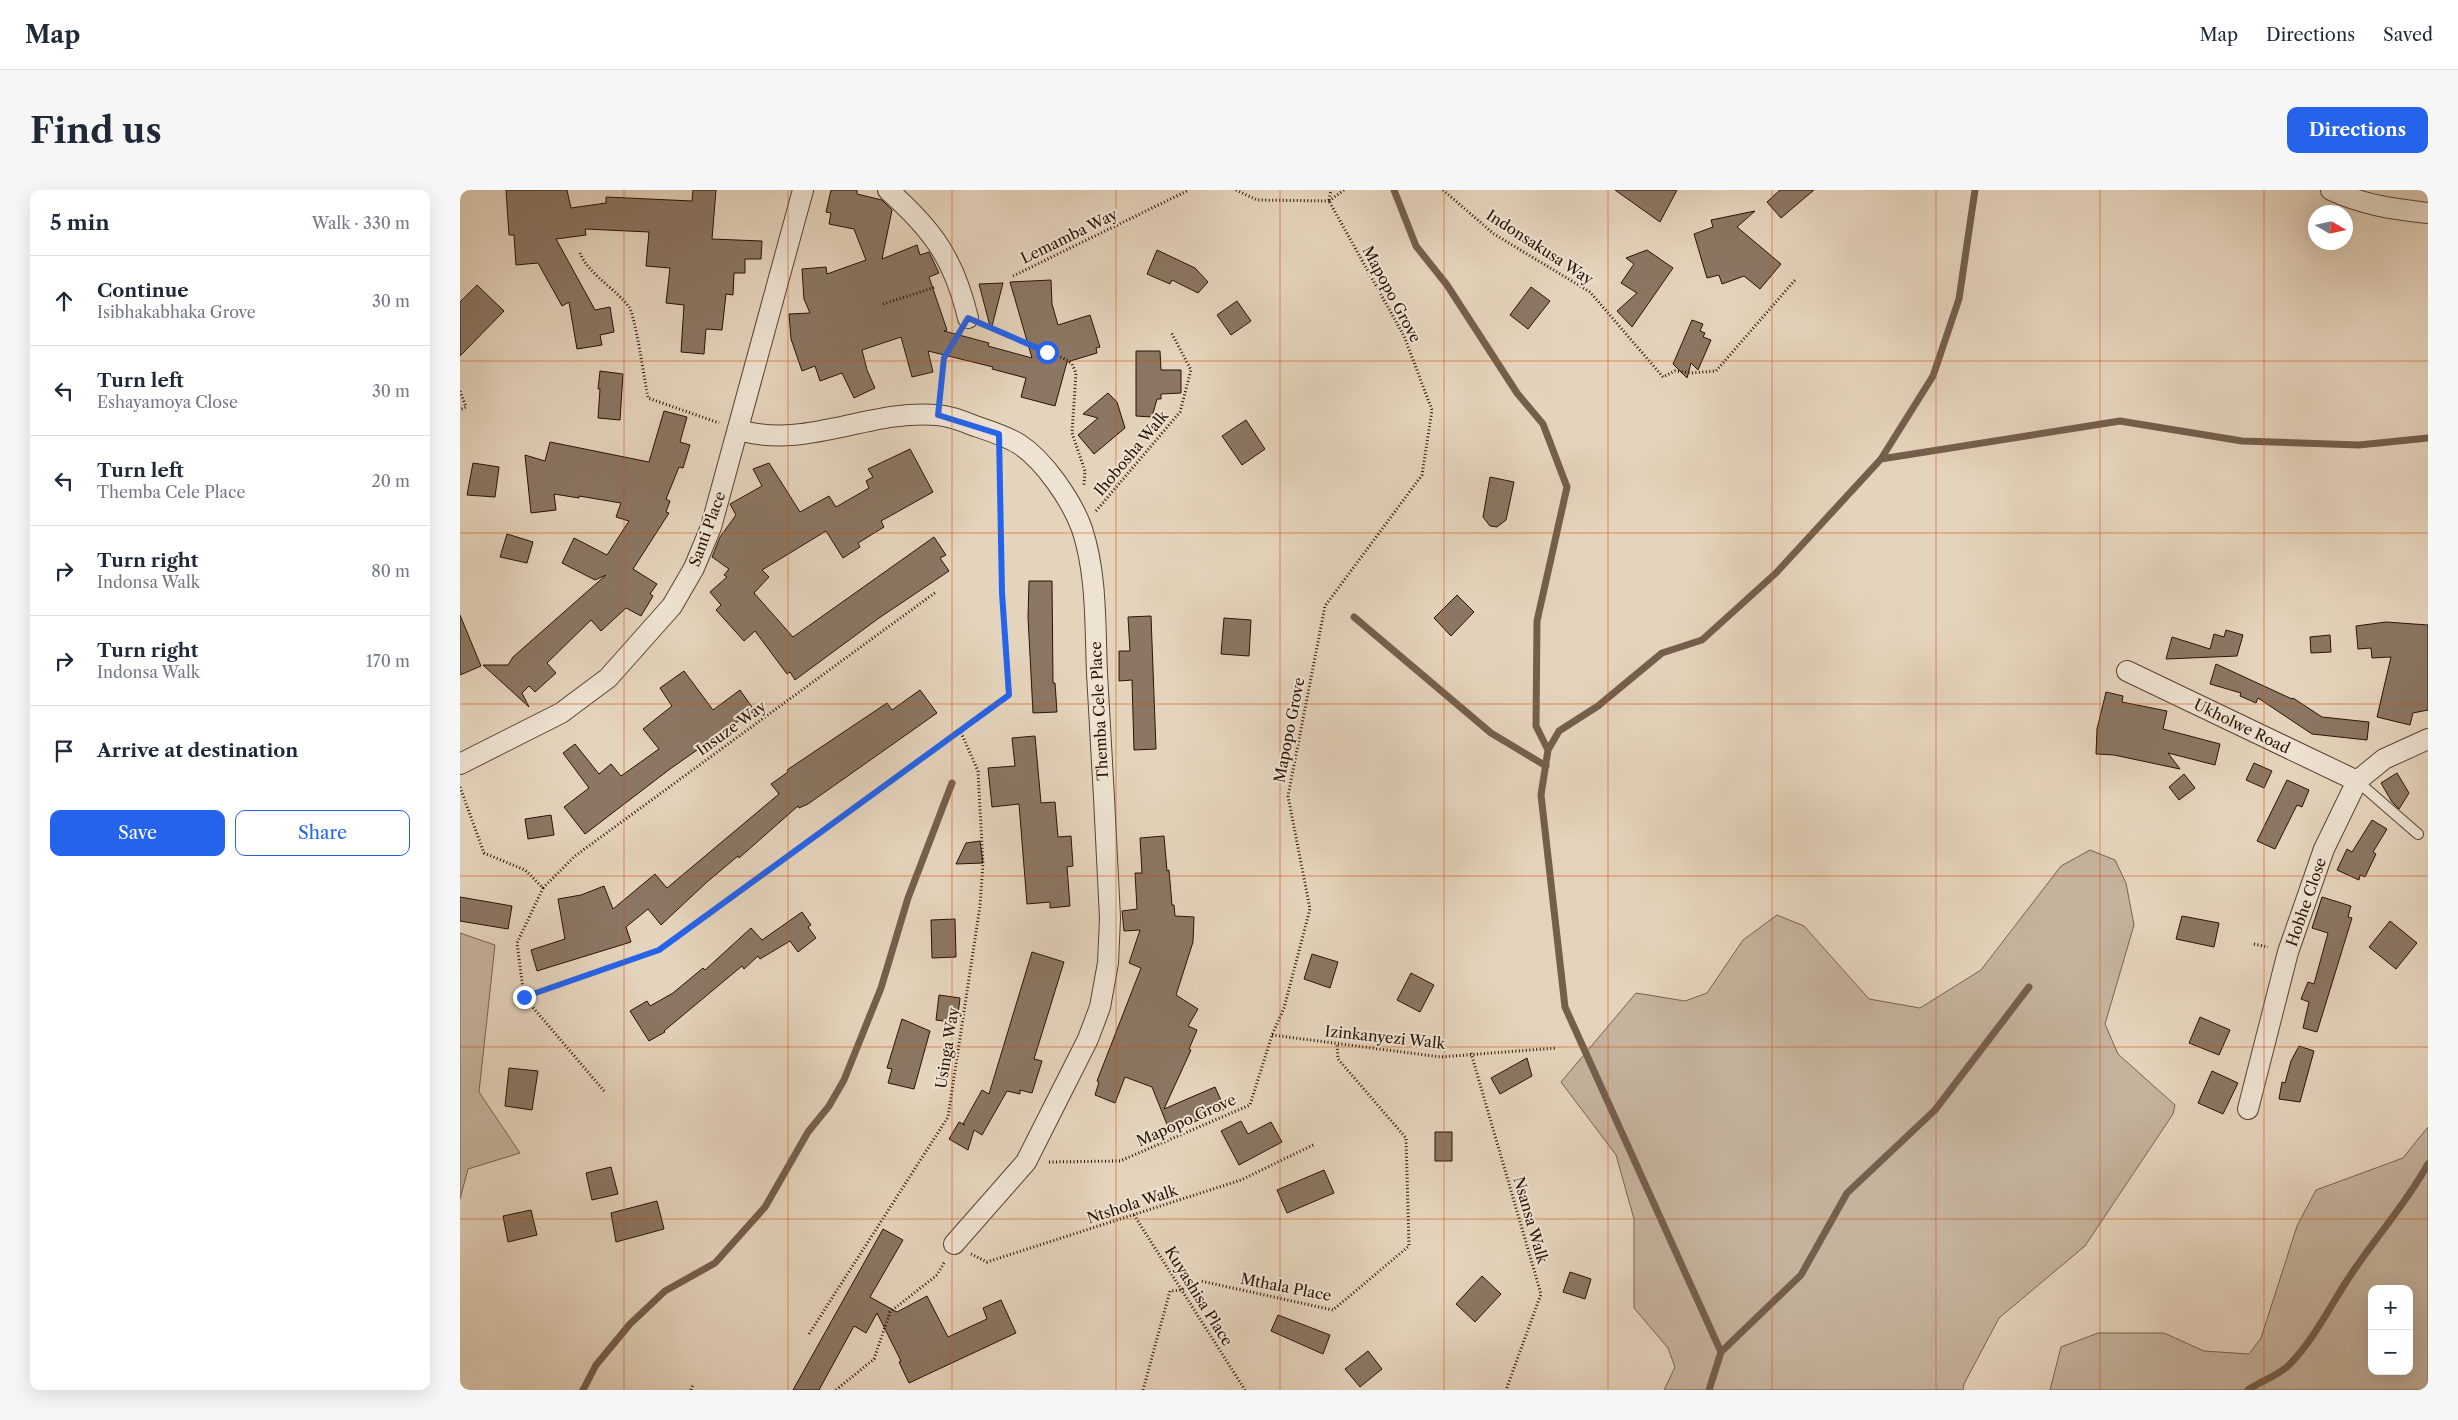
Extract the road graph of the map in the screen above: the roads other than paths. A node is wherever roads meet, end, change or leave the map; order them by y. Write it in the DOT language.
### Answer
graph roads {
  1 [pos="803,190"];
  2 [pos="888,190"];
  3 [pos="2331,190"];
  4 [pos="2428,213"];
  5 [pos="968,318"];
  6 [pos="739,430"];
  7 [pos="2127,671"];
  8 [pos="2428,739"];
  9 [pos="460,764"];
  10 [pos="2357,781"];
  11 [pos="2418,834"];
  12 [pos="2248,1109"];
  13 [pos="954,1244"];
  1 -- 6 [label="street, Santi Place"];
  2 -- 5 [label="street"];
  3 -- 4 [label="street"];
  6 -- 9 [label="street, Santi Place"];
  6 -- 13 [label="street, Themba Cele Place"];
  7 -- 10 [label="street, Ukholwe Road"];
  8 -- 10 [label="street, Hobhe Close"];
  10 -- 11 [label="lane"];
  10 -- 12 [label="street, Hobhe Close"];
}
